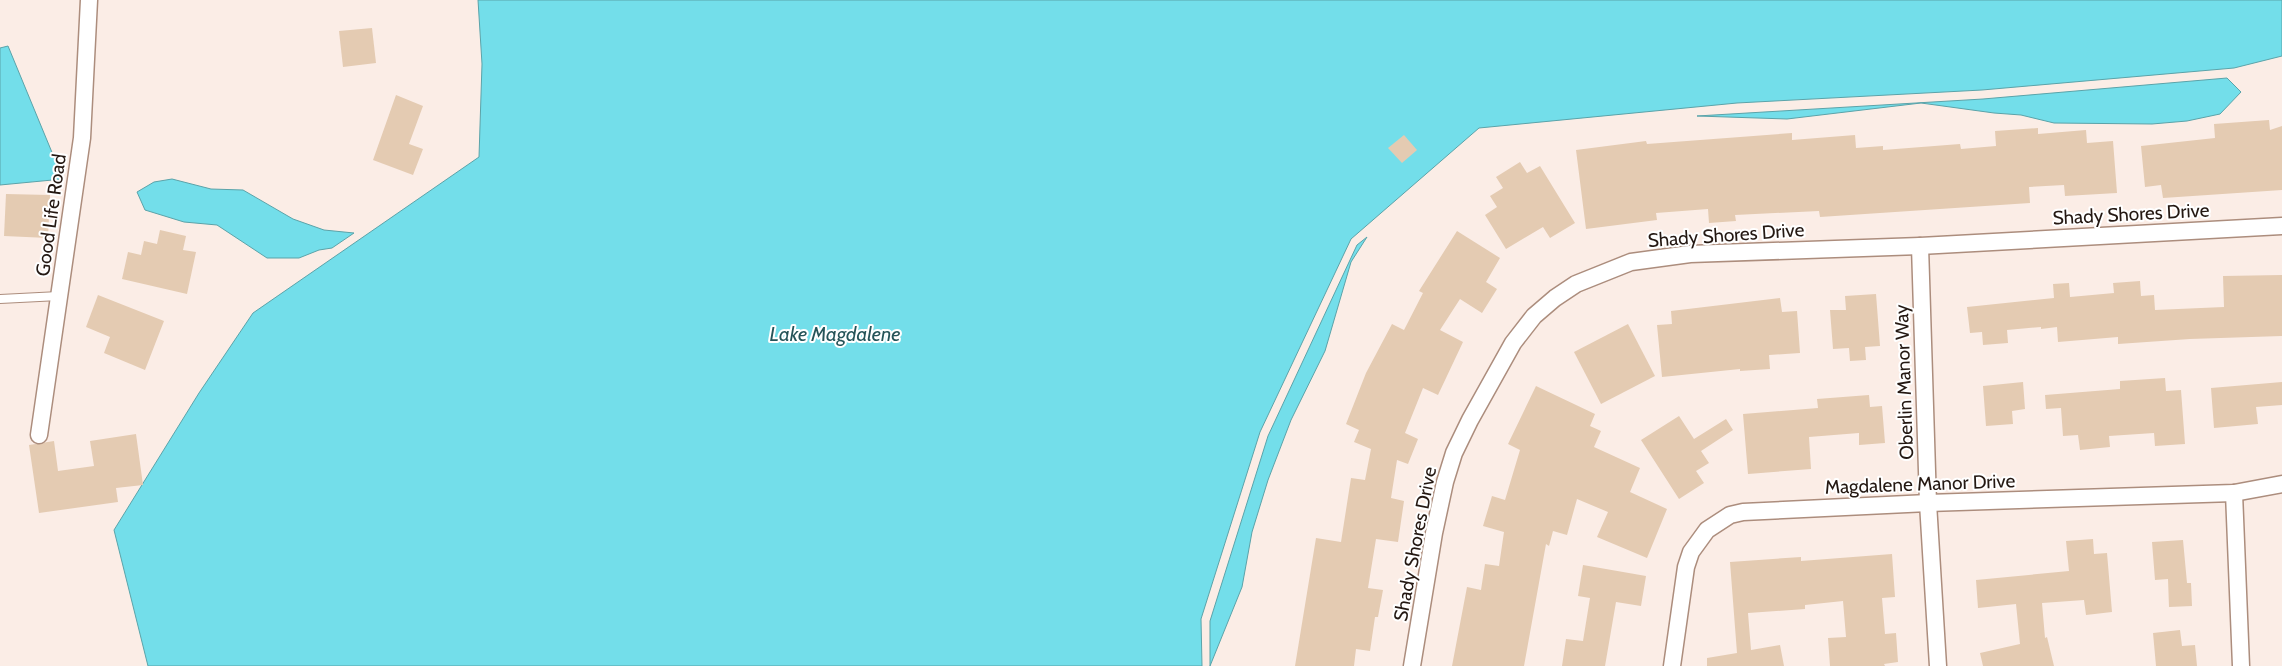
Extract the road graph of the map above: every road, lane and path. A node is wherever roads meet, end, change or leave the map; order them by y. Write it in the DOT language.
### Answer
graph roads {
  1 [pos="90,0"];
  2 [pos="2282,226"];
  3 [pos="1920,246"];
  4 [pos="59,296"];
  5 [pos="0,299"];
  6 [pos="39,436"];
  7 [pos="2282,484"];
  8 [pos="2234,493"];
  9 [pos="1928,503"];
  10 [pos="1412,666"];
  11 [pos="1672,666"];
  12 [pos="1938,666"];
  13 [pos="2241,666"];
  1 -- 4 [label="street, Good Life Road"];
  2 -- 3 [label="street, Shady Shores Drive"];
  3 -- 9 [label="street, Oberlin Manor Way"];
  3 -- 10 [label="street, Shady Shores Drive"];
  4 -- 5 [label="lane"];
  4 -- 6 [label="street, Good Life Road"];
  7 -- 8 [label="street, Magdalene Manor Drive"];
  8 -- 9 [label="street, Magdalene Manor Drive"];
  8 -- 13 [label="street"];
  9 -- 11 [label="street, Magdalene Manor Drive"];
  9 -- 12 [label="street, Oberlin Manor Way"];
}
